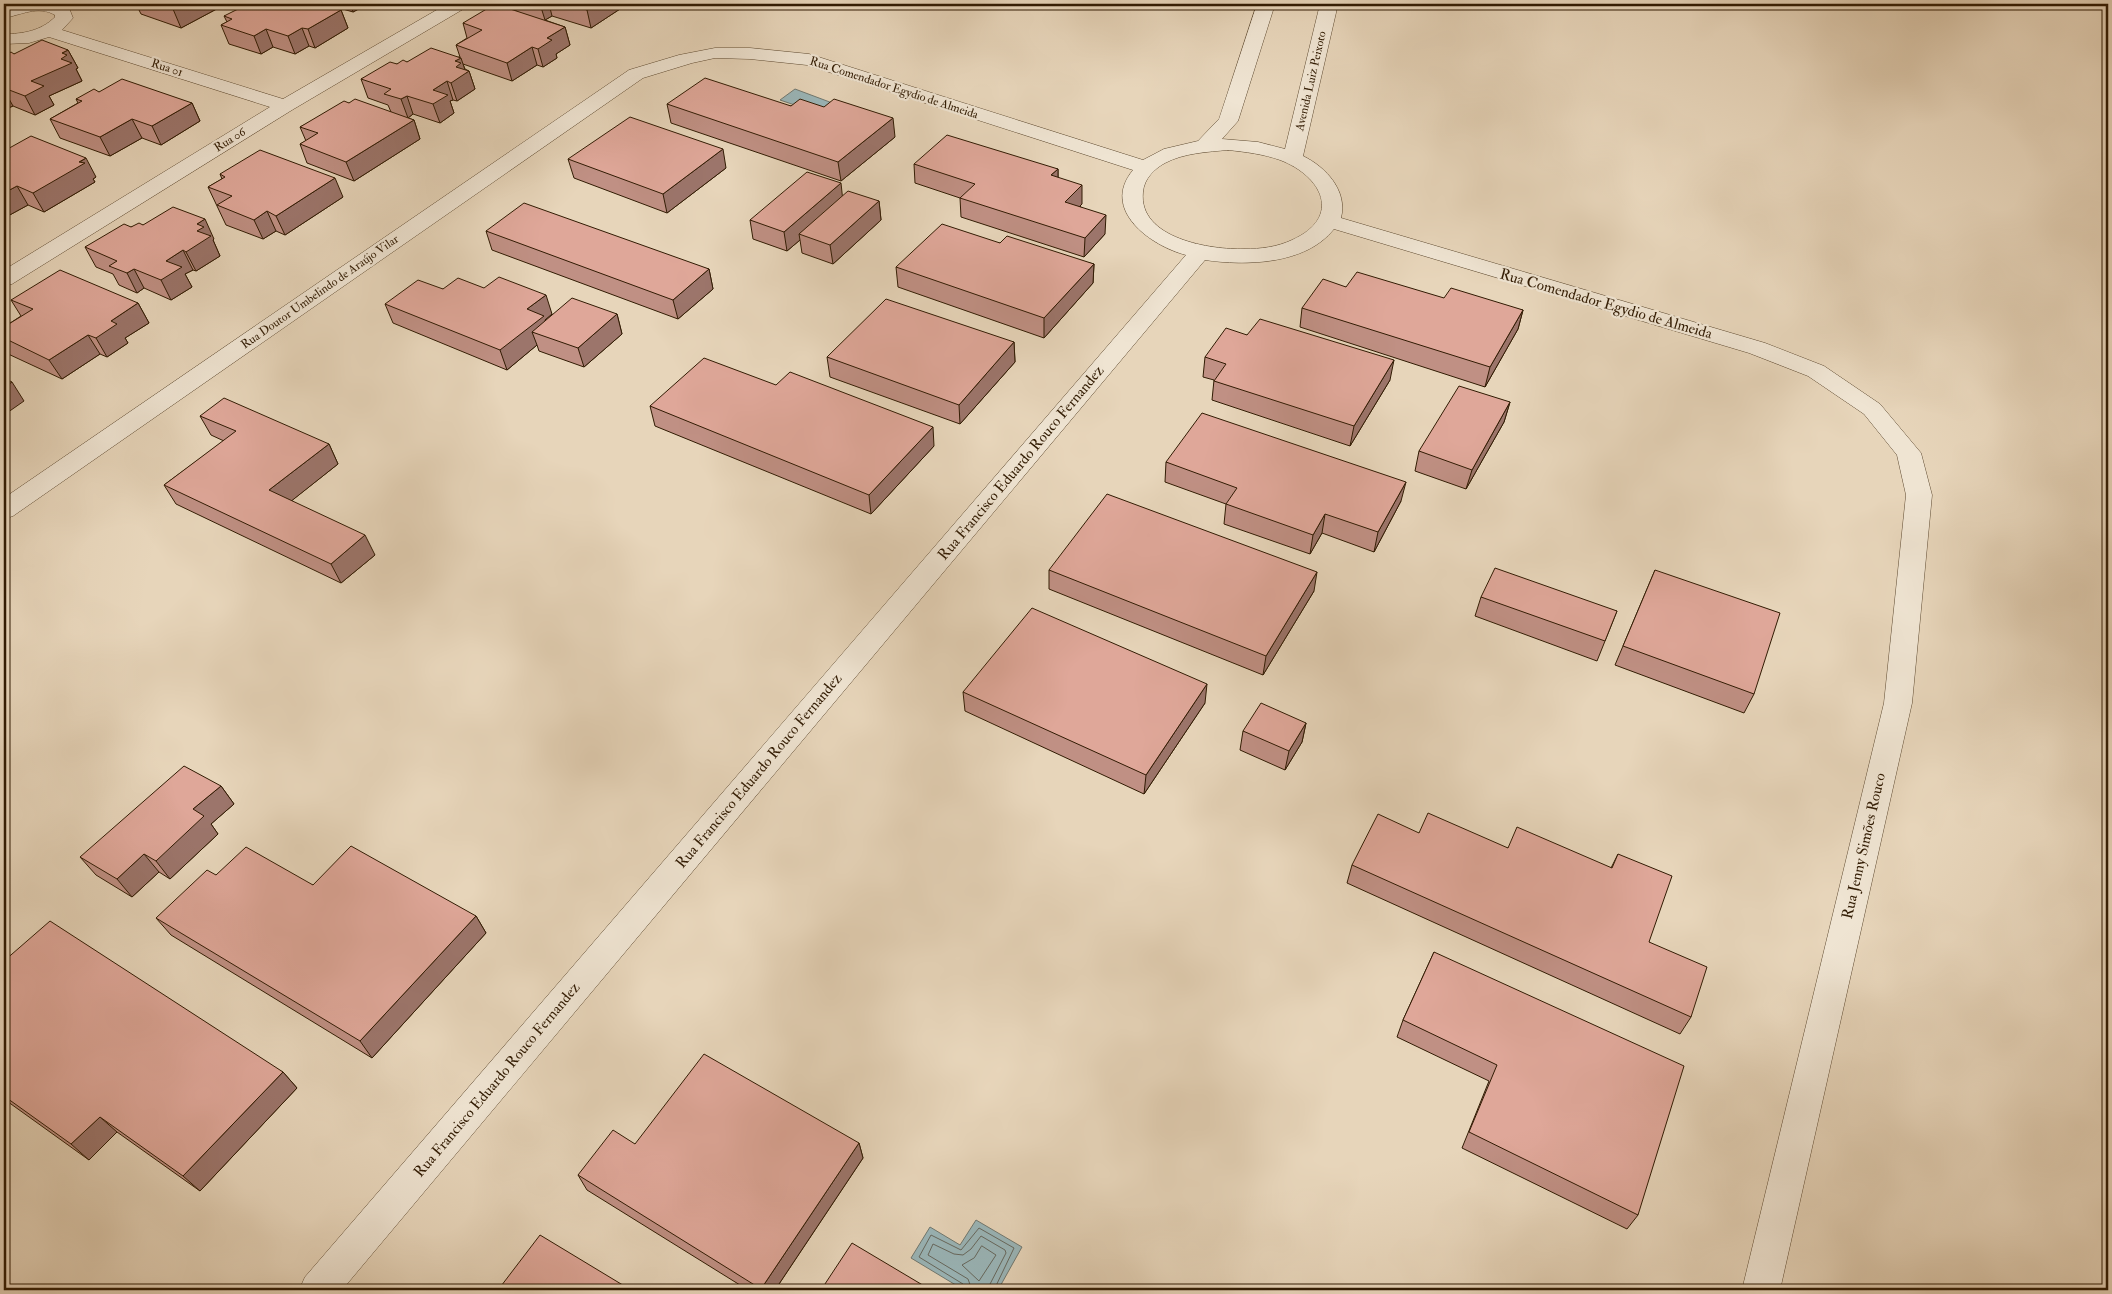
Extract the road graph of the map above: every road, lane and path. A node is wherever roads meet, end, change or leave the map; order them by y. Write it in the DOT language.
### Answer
graph roads {
  1 [pos="459,4"];
  2 [pos="1266,4"];
  3 [pos="1330,4"];
  4 [pos="60,6"];
  5 [pos="4,13"];
  6 [pos="48,31"];
  7 [pos="4,39"];
  8 [pos="636,74"];
  9 [pos="285,106"];
  10 [pos="1205,145"];
  11 [pos="1294,158"];
  12 [pos="1146,168"];
  13 [pos="1329,221"];
  14 [pos="1200,252"];
  15 [pos="4,279"];
  16 [pos="1872,409"];
  17 [pos="4,510"];
  18 [pos="318,1290"];
  19 [pos="1761,1290"];
  1 -- 9 [label="street, Rua 06"];
  2 -- 10 [label="street"];
  3 -- 11 [label="street, Avenida Luiz Peixoto"];
  4 -- 5 [label="street"];
  4 -- 6 [label="street"];
  6 -- 7 [label="street"];
  6 -- 9 [label="street, Rua 01"];
  8 -- 12 [label="street, Rua Comendador Egydio de Almeida"];
  8 -- 17 [label="street, Rua Doutor Umbelindo de Araújo Vilar"];
  9 -- 15 [label="street, Rua 06"];
  10 -- 11 [label="street"];
  10 -- 12 [label="street"];
  11 -- 13 [label="street"];
  12 -- 14 [label="street"];
  13 -- 14 [label="street"];
  13 -- 16 [label="street, Rua Comendador Egydio de Almeida"];
  14 -- 18 [label="street, Rua Francisco Eduardo Rouco Fernandez"];
  16 -- 19 [label="street, Rua Jenny Simões Rouco"];
}
